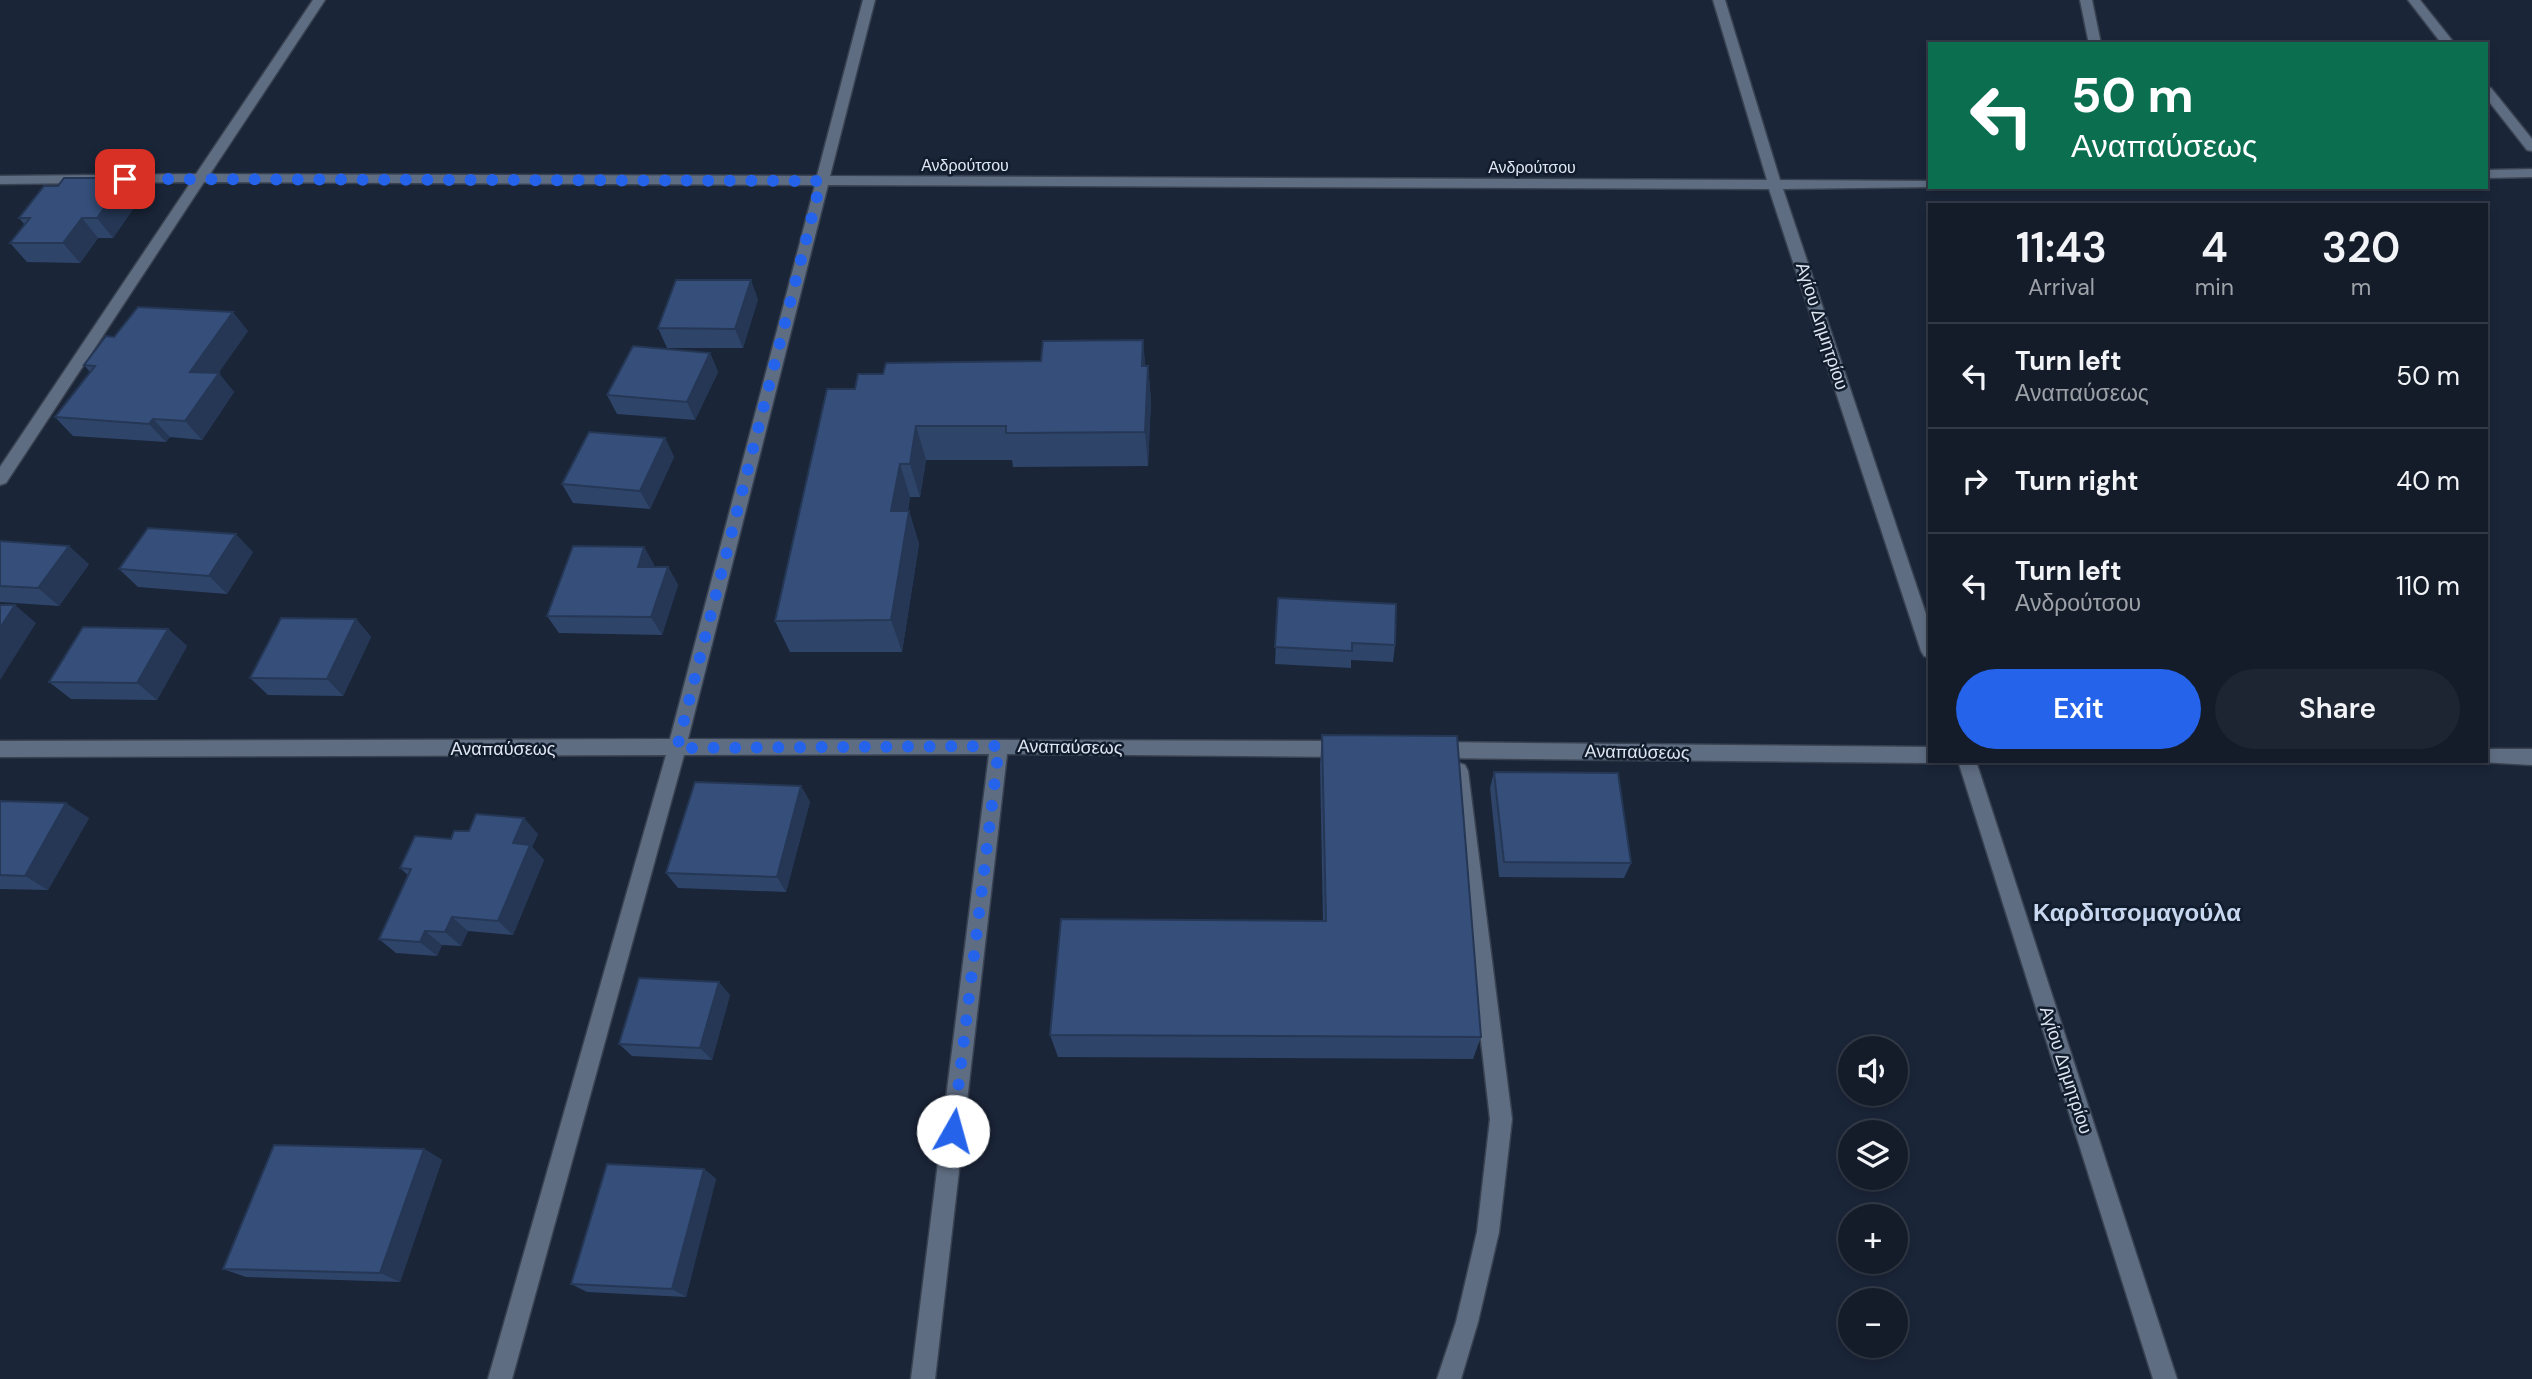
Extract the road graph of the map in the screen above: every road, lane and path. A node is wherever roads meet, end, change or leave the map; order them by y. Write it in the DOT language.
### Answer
graph roads {
  1 [pos="319,0"];
  2 [pos="869,0"];
  3 [pos="1719,0"];
  4 [pos="2086,0"];
  5 [pos="2414,0"];
  6 [pos="2095,42"];
  7 [pos="2447,42"];
  8 [pos="2488,92"];
  9 [pos="2532,147"];
  10 [pos="2532,173"];
  11 [pos="2488,174"];
  12 [pos="200,178"];
  13 [pos="0,180"];
  14 [pos="821,181"];
  15 [pos="1928,185"];
  16 [pos="1775,186"];
  17 [pos="0,479"];
  18 [pos="1928,645"];
  19 [pos="999,746"];
  20 [pos="677,748"];
  21 [pos="0,749"];
  22 [pos="1359,750"];
  23 [pos="1415,750"];
  24 [pos="1456,750"];
  25 [pos="1928,755"];
  26 [pos="2488,757"];
  27 [pos="2532,757"];
  28 [pos="1968,763"];
  29 [pos="500,1379"];
  30 [pos="923,1379"];
  31 [pos="1449,1379"];
  32 [pos="2165,1379"];
  1 -- 12 [label="street"];
  2 -- 14 [label="street"];
  3 -- 16 [label="street, Αγίου Δημητρίου"];
  4 -- 6 [label="street"];
  5 -- 7 [label="street"];
  8 -- 9 [label="street"];
  10 -- 11 [label="street"];
  12 -- 13 [label="street, Ανδρούτσου"];
  12 -- 14 [label="street, Ανδρούτσου"];
  12 -- 17 [label="street"];
  14 -- 16 [label="street, Ανδρούτσου"];
  14 -- 20 [label="street"];
  15 -- 16 [label="street, Ανδρούτσου"];
  16 -- 18 [label="street, Αγίου Δημητρίου"];
  19 -- 20 [label="street, Αναπαύσεως"];
  19 -- 22 [label="street, Αναπαύσεως"];
  19 -- 30 [label="street"];
  20 -- 21 [label="street, Αναπαύσεως"];
  20 -- 29 [label="street"];
  23 -- 24 [label="street, Αναπαύσεως"];
  24 -- 25 [label="street, Αναπαύσεως"];
  24 -- 31 [label="street"];
  26 -- 27 [label="street"];
  28 -- 32 [label="street, Αγίου Δημητρίου"];
}
